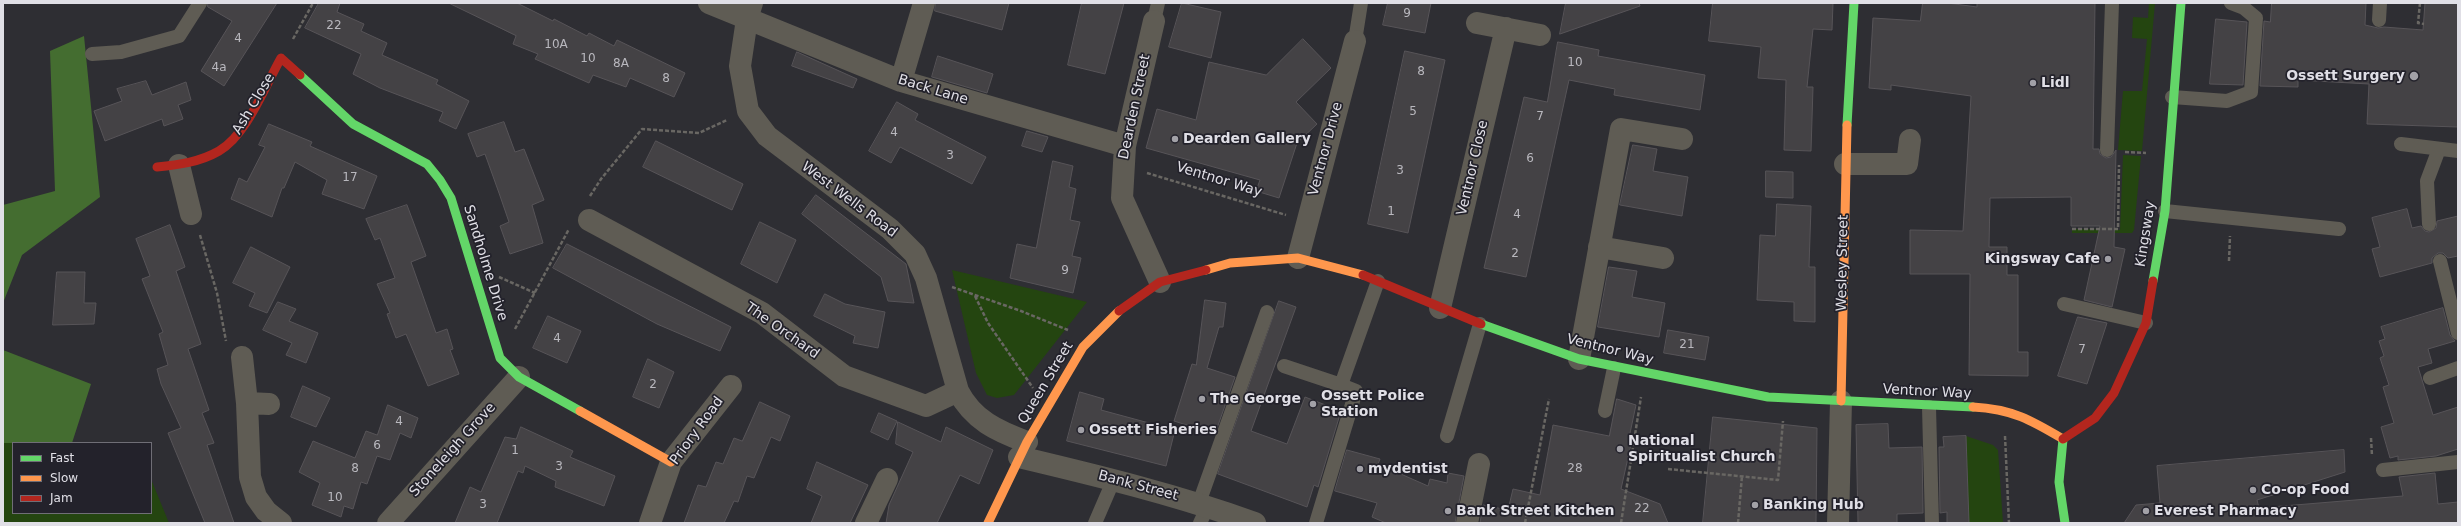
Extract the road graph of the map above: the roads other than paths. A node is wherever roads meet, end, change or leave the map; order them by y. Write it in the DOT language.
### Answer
graph roads {
  1 [pos="200,3"];
  2 [pos="709,3"];
  3 [pos="924,3"];
  4 [pos="1361,3"];
  5 [pos="1854,3"];
  6 [pos="2112,3"];
  7 [pos="2181,3"];
  8 [pos="2231,3"];
  9 [pos="2380,3"];
  10 [pos="750,11"];
  11 [pos="1156,12"];
  12 [pos="2379,20"];
  13 [pos="1477,23"];
  14 [pos="1506,28"];
  15 [pos="1540,35"];
  16 [pos="1354,41"];
  17 [pos="92,54"];
  18 [pos="281,58"];
  19 [pos="902,81"];
  20 [pos="2172,97"];
  21 [pos="1682,139"];
  22 [pos="1910,140"];
  23 [pos="2401,144"];
  24 [pos="2439,149"];
  25 [pos="2113,151"];
  26 [pos="2458,151"];
  27 [pos="1124,156"];
  28 [pos="1845,164"];
  29 [pos="179,165"];
  30 [pos="157,167"];
  31 [pos="2165,211"];
  32 [pos="191,214"];
  33 [pos="589,220"];
  34 [pos="2429,224"];
  35 [pos="2339,229"];
  36 [pos="1599,247"];
  37 [pos="1298,258"];
  38 [pos="1663,258"];
  39 [pos="2440,261"];
  40 [pos="1160,282"];
  41 [pos="1378,282"];
  42 [pos="2064,304"];
  43 [pos="1440,308"];
  44 [pos="1267,312"];
  45 [pos="2146,323"];
  46 [pos="1480,324"];
  47 [pos="2458,332"];
  48 [pos="242,357"];
  49 [pos="1579,359"];
  50 [pos="1284,366"];
  51 [pos="1614,368"];
  52 [pos="2458,368"];
  53 [pos="519,377"];
  54 [pos="2430,378"];
  55 [pos="1341,385"];
  56 [pos="730,386"];
  57 [pos="958,391"];
  58 [pos="1841,401"];
  59 [pos="247,403"];
  60 [pos="269,404"];
  61 [pos="1929,407"];
  62 [pos="1605,411"];
  63 [pos="1448,436"];
  64 [pos="2064,439"];
  65 [pos="1023,449"];
  66 [pos="671,462"];
  67 [pos="2458,462"];
  68 [pos="1479,464"];
  69 [pos="2383,470"];
  70 [pos="887,479"];
  71 [pos="1114,479"];
  72 [pos="1203,511"];
  73 [pos="280,523"];
  74 [pos="388,523"];
  75 [pos="650,523"];
  76 [pos="866,523"];
  77 [pos="988,523"];
  78 [pos="1095,523"];
  79 [pos="1255,523"];
  80 [pos="1316,523"];
  81 [pos="1467,523"];
  82 [pos="1838,523"];
  83 [pos="1932,523"];
  84 [pos="2065,523"];
  1 -- 17 [label="lane"];
  2 -- 10 [label="street"];
  3 -- 19 [label="street"];
  4 -- 16 [label="lane"];
  5 -- 28 [label="street, Wesley Street"];
  6 -- 25 [label="lane"];
  7 -- 20 [label="street, Kingsway"];
  8 -- 20 [label="lane"];
  9 -- 12 [label="lane"];
  10 -- 19 [label="street, Back Lane"];
  10 -- 57 [label="street, West Wells Road"];
  11 -- 27 [label="street, Dearden Street"];
  13 -- 14 [label="street"];
  14 -- 15 [label="street"];
  14 -- 43 [label="street, Ventnor Close"];
  16 -- 37 [label="street, Ventnor Drive"];
  18 -- 29 [label="street, Ash Close"];
  18 -- 53 [label="street, Sandholme Drive"];
  19 -- 27 [label="street, Back Lane"];
  20 -- 31 [label="street, Kingsway"];
  21 -- 36 [label="street"];
  22 -- 28 [label="street"];
  23 -- 24 [label="lane"];
  24 -- 26 [label="lane"];
  24 -- 34 [label="lane"];
  27 -- 40 [label="street, Dearden Street"];
  28 -- 58 [label="street, Wesley Street"];
  29 -- 30 [label="street, Ash Close"];
  29 -- 32 [label="street"];
  31 -- 35 [label="lane"];
  31 -- 45 [label="street, Kingsway"];
  33 -- 57 [label="street, The Orchard"];
  36 -- 38 [label="street"];
  36 -- 49 [label="street"];
  37 -- 40 [label="street, Ventnor Way"];
  37 -- 41 [label="street, Ventnor Way"];
  39 -- 47 [label="lane"];
  40 -- 65 [label="street, Queen Street"];
  41 -- 43 [label="street, Ventnor Way"];
  41 -- 55 [label="lane"];
  42 -- 45 [label="lane"];
  43 -- 46 [label="street, Ventnor Way"];
  44 -- 72 [label="lane"];
  45 -- 64 [label="street, Kingsway"];
  46 -- 49 [label="street, Ventnor Way"];
  46 -- 63 [label="lane"];
  48 -- 59 [label="street"];
  49 -- 51 [label="street, Ventnor Way"];
  50 -- 55 [label="lane"];
  51 -- 58 [label="street, Ventnor Way"];
  51 -- 62 [label="lane"];
  52 -- 54 [label="lane"];
  53 -- 66 [label="street, Sandholme Drive"];
  53 -- 74 [label="street, Stoneleigh Grove"];
  55 -- 80 [label="lane"];
  56 -- 66 [label="street, Priory Road"];
  57 -- 65 [label="street, West Wells Road"];
  58 -- 61 [label="street, Ventnor Way"];
  58 -- 82 [label="street, Wesley Street"];
  59 -- 60 [label="street"];
  59 -- 73 [label="street"];
  61 -- 64 [label="street, Ventnor Way"];
  61 -- 83 [label="lane"];
  64 -- 84 [label="street"];
  65 -- 71 [label="street, Bank Street"];
  65 -- 77 [label="street, Queen Street"];
  66 -- 75 [label="street, Priory Road"];
  67 -- 69 [label="lane"];
  68 -- 81 [label="street"];
  70 -- 76 [label="street"];
  71 -- 72 [label="street, Bank Street"];
  71 -- 78 [label="lane"];
  72 -- 79 [label="street, Bank Street"];
}
